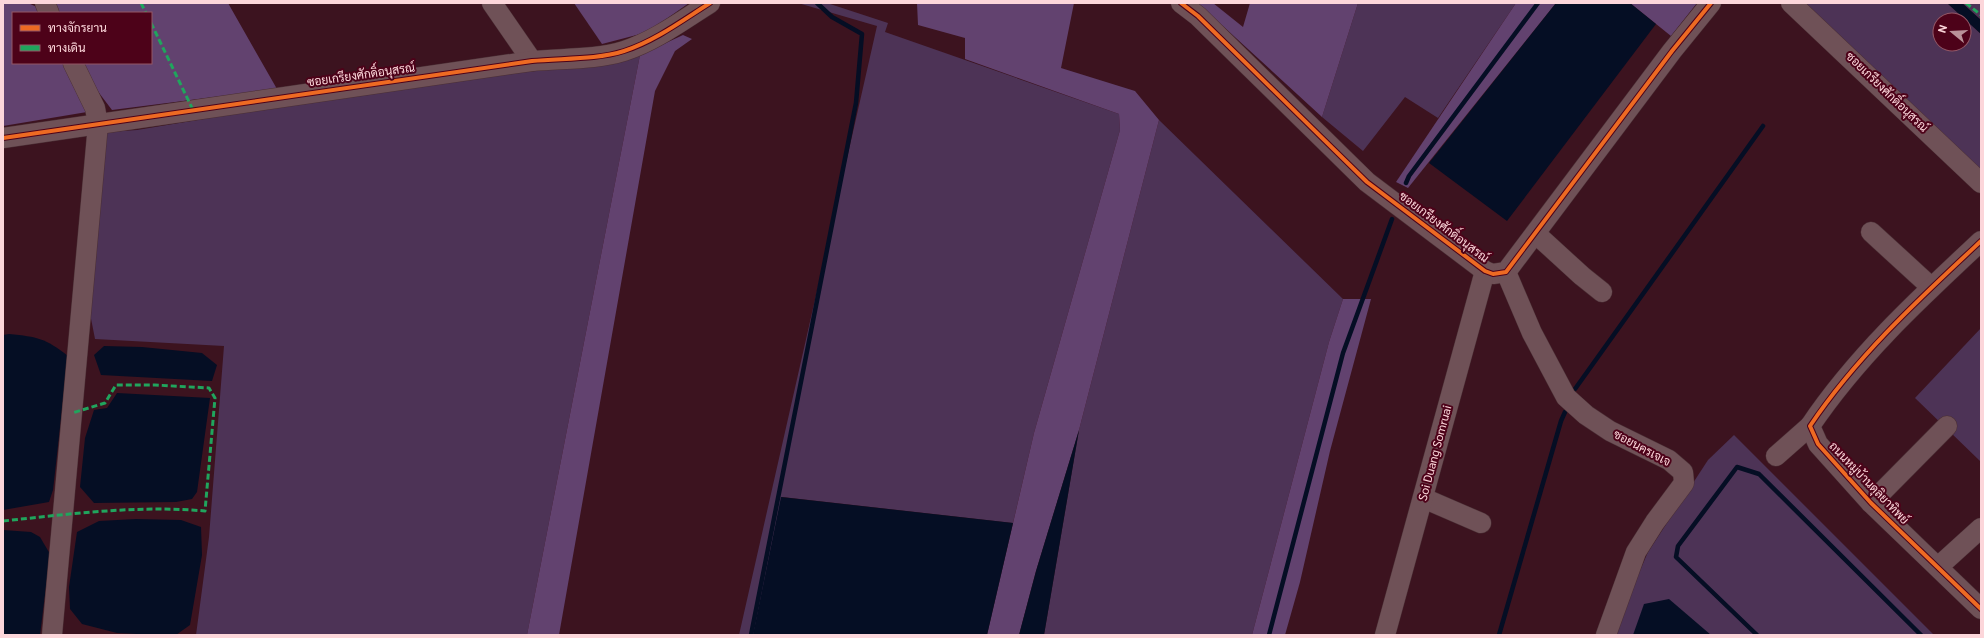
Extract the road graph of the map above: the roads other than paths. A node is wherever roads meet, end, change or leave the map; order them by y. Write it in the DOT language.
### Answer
graph roads {
  1 [pos="492,3"];
  2 [pos="710,3"];
  3 [pos="1181,3"];
  4 [pos="1711,3"];
  5 [pos="1791,3"];
  6 [pos="532,61"];
  7 [pos="73,64"];
  8 [pos="98,124"];
  9 [pos="3,138"];
  10 [pos="1981,183"];
  11 [pos="1871,232"];
  12 [pos="1536,234"];
  13 [pos="1981,240"];
  14 [pos="1485,271"];
  15 [pos="1506,272"];
  16 [pos="1931,287"];
  17 [pos="1602,292"];
  18 [pos="1810,426"];
  19 [pos="1947,426"];
  20 [pos="1776,456"];
  21 [pos="1423,498"];
  22 [pos="1871,502"];
  23 [pos="1480,523"];
  24 [pos="1981,528"];
  25 [pos="1938,567"];
  26 [pos="1981,609"];
  27 [pos="52,635"];
  28 [pos="1386,635"];
  29 [pos="1606,635"];
  1 -- 6 [label="street"];
  2 -- 6 [label="street, ซอยเกรียงศักดิ์อนุสรณ์"];
  3 -- 14 [label="street, ซอยเกรียงศักดิ์อนุสรณ์"];
  4 -- 12 [label="street"];
  5 -- 10 [label="street, ซอยเกรียงศักดิ์อนุสรณ์"];
  6 -- 8 [label="street, ซอยเกรียงศักดิ์อนุสรณ์"];
  7 -- 8 [label="street"];
  8 -- 9 [label="street, ซอยเกรียงศักดิ์อนุสรณ์"];
  8 -- 27 [label="street"];
  11 -- 16 [label="street"];
  12 -- 15 [label="street"];
  12 -- 17 [label="street"];
  13 -- 16 [label="street"];
  14 -- 15 [label="street, ซอยเกรียงศักดิ์อนุสรณ์"];
  14 -- 21 [label="street, Soi Duang Somruai"];
  15 -- 29 [label="street, ซอยนครเจเจ"];
  16 -- 18 [label="street"];
  18 -- 20 [label="street"];
  18 -- 22 [label="street, ถนนหมู่บ้านดุลิยาทิพย์"];
  19 -- 22 [label="street"];
  21 -- 23 [label="street"];
  21 -- 28 [label="street, Soi Duang Somruai"];
  22 -- 25 [label="street, ถนนหมู่บ้านดุลิยาทิพย์"];
  24 -- 25 [label="street"];
  25 -- 26 [label="street, ถนนหมู่บ้านดุลิยาทิพย์"];
}
